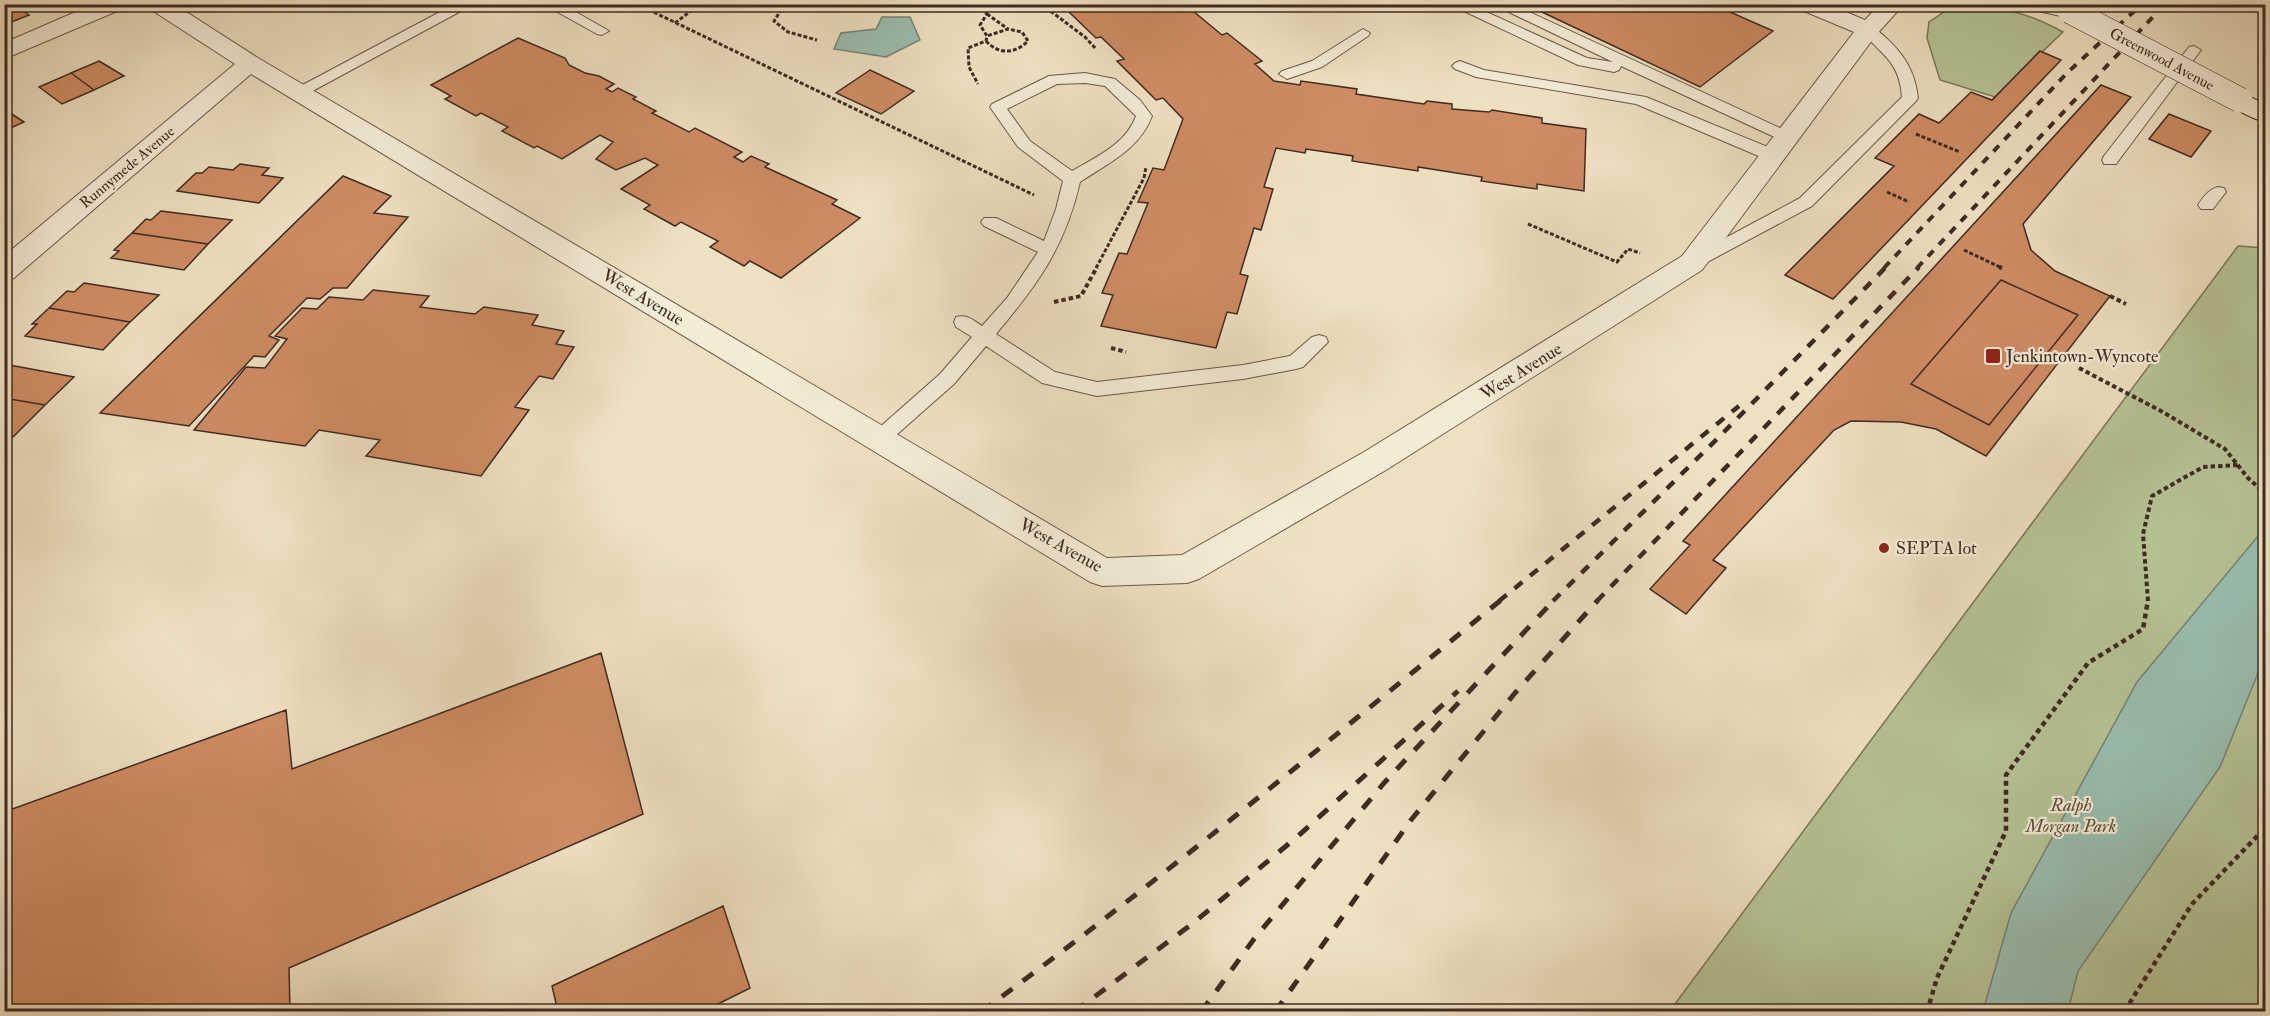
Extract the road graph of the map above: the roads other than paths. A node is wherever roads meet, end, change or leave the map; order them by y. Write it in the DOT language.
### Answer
graph roads {
  1 [pos="114,4"];
  2 [pos="158,4"];
  3 [pos="467,4"];
  4 [pos="550,4"];
  5 [pos="1456,4"];
  6 [pos="1499,4"];
  7 [pos="1807,4"];
  8 [pos="1912,4"];
  9 [pos="2037,4"];
  10 [pos="1891,7"];
  11 [pos="2064,8"];
  12 [pos="1868,30"];
  13 [pos="602,31"];
  14 [pos="1363,33"];
  15 [pos="2194,50"];
  16 [pos="4,52"];
  17 [pos="250,63"];
  18 [pos="1460,66"];
  19 [pos="1643,73"];
  20 [pos="1287,74"];
  21 [pos="300,92"];
  22 [pos="2265,115"];
  23 [pos="1781,147"];
  24 [pos="2110,160"];
  25 [pos="1072,179"];
  26 [pos="990,222"];
  27 [pos="1049,250"];
  28 [pos="1692,263"];
  29 [pos="4,271"];
  30 [pos="963,322"];
  31 [pos="984,334"];
  32 [pos="1319,342"];
  33 [pos="879,438"];
  1 -- 16 [label="street"];
  2 -- 17 [label="street, West Avenue"];
  3 -- 21 [label="lane"];
  4 -- 13 [label="lane"];
  5 -- 19 [label="lane"];
  6 -- 19 [label="lane"];
  7 -- 12 [label="street"];
  8 -- 10 [label="street"];
  9 -- 11 [label="street, Greenwood Avenue"];
  10 -- 12 [label="street, West Avenue"];
  11 -- 22 [label="street, Greenwood Avenue, bridge"];
  12 -- 23 [label="street, West Avenue"];
  12 -- 28 [label="lane"];
  14 -- 20 [label="lane"];
  15 -- 24 [label="lane"];
  17 -- 21 [label="street, West Avenue"];
  17 -- 29 [label="street, Runnymede Avenue"];
  18 -- 23 [label="lane"];
  19 -- 23 [label="lane"];
  21 -- 33 [label="street, West Avenue"];
  23 -- 28 [label="street, West Avenue"];
  25 -- 25 [label="lane"];
  25 -- 27 [label="lane"];
  26 -- 27 [label="lane"];
  27 -- 31 [label="lane"];
  28 -- 33 [label="street, West Avenue"];
  30 -- 31 [label="lane"];
  31 -- 32 [label="lane"];
  31 -- 33 [label="lane"];
}
